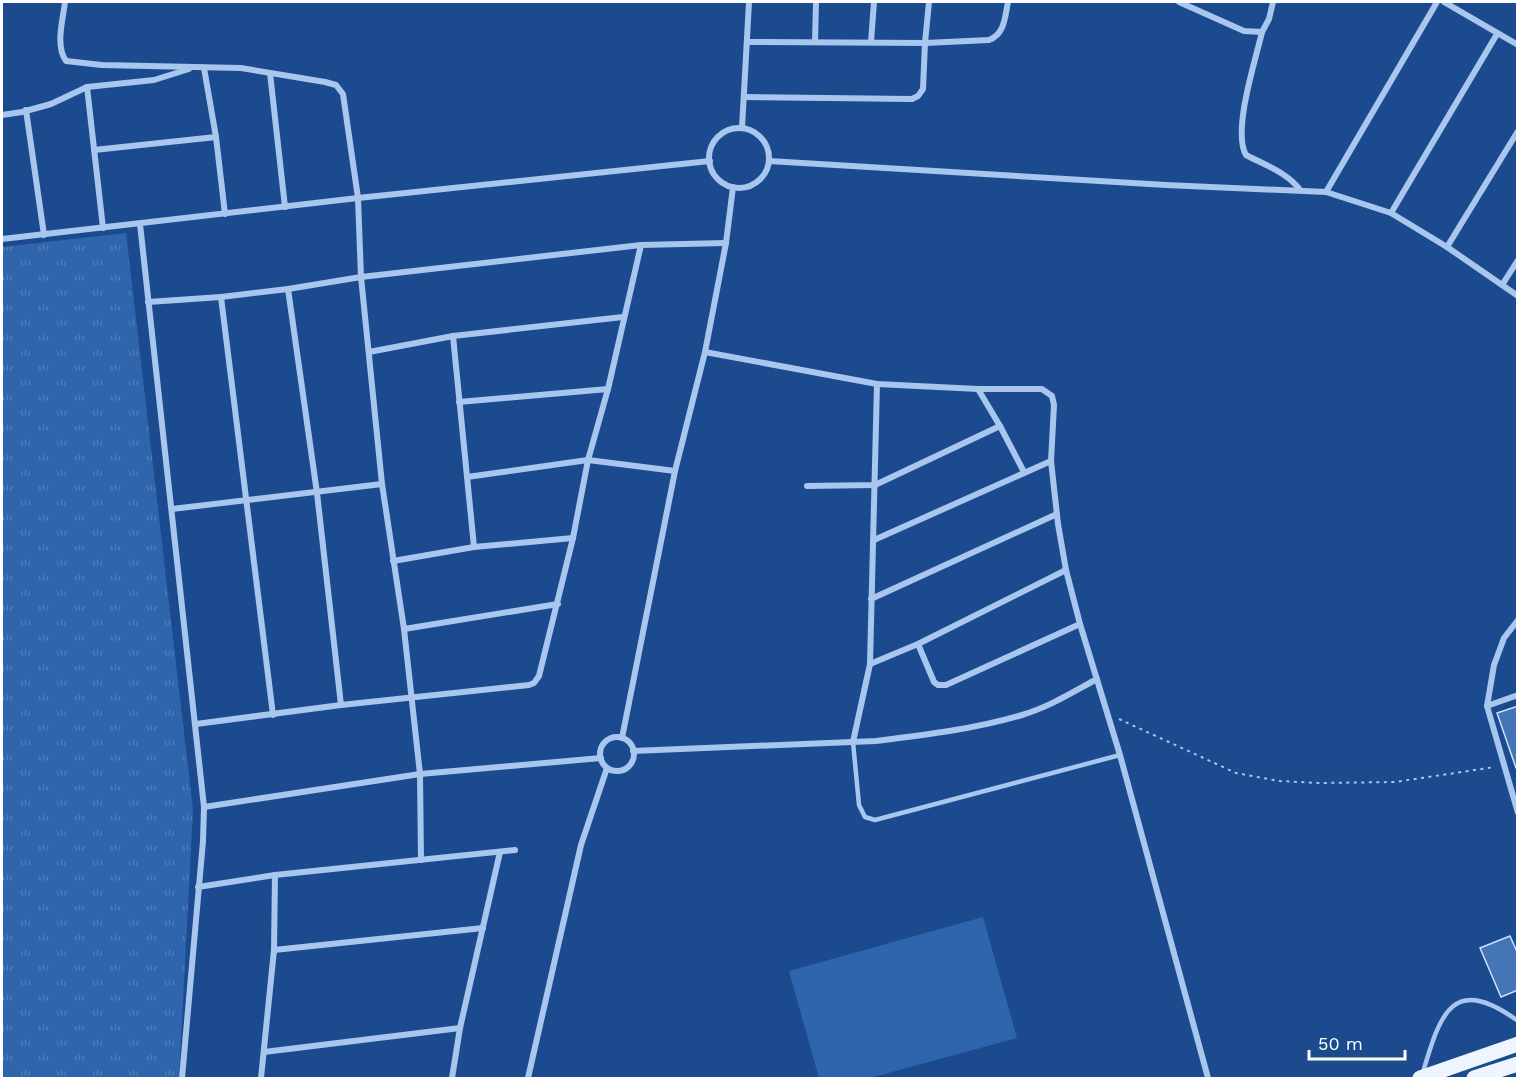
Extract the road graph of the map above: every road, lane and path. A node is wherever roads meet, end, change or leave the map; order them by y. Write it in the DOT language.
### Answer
graph roads {
  1 [pos="65,2"];
  2 [pos="749,2"];
  3 [pos="816,2"];
  4 [pos="874,2"];
  5 [pos="929,2"];
  6 [pos="1008,2"];
  7 [pos="1179,2"];
  8 [pos="1273,2"];
  9 [pos="1437,2"];
  10 [pos="1444,2"];
  11 [pos="1262,32"];
  12 [pos="1497,34"];
  13 [pos="747,42"];
  14 [pos="815,42"];
  15 [pos="871,42"];
  16 [pos="925,43"];
  17 [pos="1518,45"];
  18 [pos="195,67"];
  19 [pos="204,68"];
  20 [pos="270,73"];
  21 [pos="87,87"];
  22 [pos="744,97"];
  23 [pos="26,110"];
  24 [pos="2,114"];
  25 [pos="742,128"];
  26 [pos="1518,130"];
  27 [pos="216,137"];
  28 [pos="94,150"];
  29 [pos="710,161"];
  30 [pos="769,161"];
  31 [pos="733,187"];
  32 [pos="1300,190"];
  33 [pos="1326,192"];
  34 [pos="358,198"];
  35 [pos="285,207"];
  36 [pos="1390,213"];
  37 [pos="225,214"];
  38 [pos="140,225"];
  39 [pos="103,228"];
  40 [pos="44,235"];
  41 [pos="2,239"];
  42 [pos="726,243"];
  43 [pos="641,245"];
  44 [pos="1447,247"];
  45 [pos="1518,260"];
  46 [pos="361,277"];
  47 [pos="1502,285"];
  48 [pos="288,289"];
  49 [pos="1518,296"];
  50 [pos="221,297"];
  51 [pos="148,302"];
  52 [pos="623,317"];
  53 [pos="453,336"];
  54 [pos="369,352"];
  55 [pos="705,352"];
  56 [pos="877,384"];
  57 [pos="608,389"];
  58 [pos="978,390"];
  59 [pos="459,402"];
  60 [pos="1000,426"];
  61 [pos="588,460"];
  62 [pos="1051,461"];
  63 [pos="675,471"];
  64 [pos="1024,472"];
  65 [pos="467,477"];
  66 [pos="382,484"];
  67 [pos="875,485"];
  68 [pos="807,486"];
  69 [pos="317,493"];
  70 [pos="246,501"];
  71 [pos="172,509"];
  72 [pos="1057,513"];
  73 [pos="573,538"];
  74 [pos="874,540"];
  75 [pos="474,547"];
  76 [pos="393,561"];
  77 [pos="1066,570"];
  78 [pos="872,599"];
  79 [pos="558,604"];
  80 [pos="1518,620"];
  81 [pos="1080,624"];
  82 [pos="404,629"];
  83 [pos="918,644"];
  84 [pos="870,664"];
  85 [pos="1097,679"];
  86 [pos="1518,695"];
  87 [pos="410,699"];
  88 [pos="341,705"];
  89 [pos="1487,706"];
  90 [pos="1108,714"];
  91 [pos="273,715"];
  92 [pos="196,724"];
  93 [pos="622,738"];
  94 [pos="853,742"];
  95 [pos="633,751"];
  96 [pos="1120,755"];
  97 [pos="601,758"];
  98 [pos="1503,766"];
  99 [pos="607,768"];
  100 [pos="420,774"];
  101 [pos="204,807"];
  102 [pos="1518,813"];
  103 [pos="515,850"];
  104 [pos="500,852"];
  105 [pos="421,860"];
  106 [pos="275,875"];
  107 [pos="198,887"];
  108 [pos="483,928"];
  109 [pos="274,950"];
  110 [pos="1518,1021"];
  111 [pos="460,1028"];
  112 [pos="1518,1044"];
  113 [pos="264,1052"];
  114 [pos="1518,1064"];
  115 [pos="182,1078"];
  116 [pos="261,1078"];
  117 [pos="452,1078"];
  118 [pos="528,1078"];
  119 [pos="1208,1078"];
  120 [pos="1421,1078"];
  121 [pos="1473,1078"];
  1 -- 18 [label="street"];
  2 -- 13 [label="street"];
  3 -- 14 [label="street"];
  4 -- 15 [label="street"];
  5 -- 16 [label="street"];
  6 -- 16 [label="street"];
  7 -- 11 [label="street"];
  8 -- 11 [label="street"];
  9 -- 33 [label="street"];
  10 -- 12 [label="street"];
  11 -- 32 [label="street"];
  12 -- 17 [label="street"];
  12 -- 36 [label="street"];
  13 -- 14 [label="street"];
  13 -- 22 [label="street"];
  14 -- 15 [label="street"];
  15 -- 16 [label="street"];
  16 -- 22 [label="street"];
  18 -- 19 [label="street"];
  18 -- 21 [label="street"];
  19 -- 20 [label="street"];
  19 -- 27 [label="street"];
  20 -- 34 [label="street"];
  20 -- 35 [label="street"];
  21 -- 23 [label="street"];
  21 -- 28 [label="street"];
  22 -- 25 [label="street"];
  23 -- 24 [label="street"];
  23 -- 40 [label="street"];
  25 -- 29 [label="street"];
  25 -- 30 [label="street"];
  26 -- 44 [label="street"];
  27 -- 28 [label="street"];
  27 -- 37 [label="street"];
  28 -- 39 [label="street"];
  29 -- 31 [label="street"];
  29 -- 34 [label="street"];
  30 -- 31 [label="street"];
  30 -- 32 [label="street"];
  31 -- 42 [label="street"];
  32 -- 33 [label="street"];
  33 -- 36 [label="street"];
  34 -- 35 [label="street"];
  34 -- 46 [label="street"];
  35 -- 37 [label="street"];
  36 -- 44 [label="street"];
  37 -- 38 [label="street"];
  38 -- 39 [label="street"];
  38 -- 51 [label="street"];
  39 -- 40 [label="street"];
  40 -- 41 [label="street"];
  42 -- 43 [label="street"];
  42 -- 55 [label="street"];
  43 -- 46 [label="street"];
  43 -- 52 [label="street"];
  44 -- 47 [label="street"];
  45 -- 47 [label="street"];
  46 -- 48 [label="street"];
  46 -- 54 [label="street"];
  47 -- 49 [label="street"];
  48 -- 50 [label="street"];
  48 -- 69 [label="street"];
  50 -- 51 [label="street"];
  50 -- 70 [label="street"];
  51 -- 71 [label="street"];
  52 -- 53 [label="street"];
  52 -- 57 [label="street"];
  53 -- 54 [label="street"];
  53 -- 59 [label="street"];
  54 -- 66 [label="street"];
  55 -- 56 [label="street"];
  55 -- 63 [label="street"];
  56 -- 58 [label="street"];
  56 -- 67 [label="street"];
  57 -- 59 [label="street"];
  57 -- 61 [label="street"];
  58 -- 60 [label="street"];
  58 -- 62 [label="street"];
  59 -- 65 [label="street"];
  60 -- 64 [label="street"];
  60 -- 67 [label="street"];
  61 -- 63 [label="street"];
  61 -- 65 [label="street"];
  61 -- 73 [label="street"];
  62 -- 64 [label="street"];
  62 -- 72 [label="street"];
  63 -- 93 [label="street"];
  64 -- 74 [label="street"];
  65 -- 75 [label="street"];
  66 -- 69 [label="street"];
  66 -- 76 [label="street"];
  67 -- 68 [label="street"];
  67 -- 74 [label="street"];
  69 -- 70 [label="street"];
  69 -- 88 [label="street"];
  70 -- 71 [label="street"];
  70 -- 91 [label="street"];
  71 -- 92 [label="street"];
  72 -- 77 [label="street"];
  72 -- 78 [label="street"];
  73 -- 75 [label="street"];
  73 -- 79 [label="street"];
  74 -- 78 [label="street"];
  75 -- 76 [label="street"];
  76 -- 82 [label="street"];
  77 -- 81 [label="street"];
  77 -- 83 [label="street"];
  78 -- 84 [label="street"];
  79 -- 82 [label="street"];
  79 -- 87 [label="street"];
  80 -- 89 [label="street"];
  81 -- 83 [label="street"];
  81 -- 85 [label="street"];
  82 -- 87 [label="street"];
  83 -- 84 [label="street"];
  84 -- 94 [label="street"];
  85 -- 90 [label="street"];
  85 -- 94 [label="street"];
  86 -- 89 [label="street"];
  87 -- 88 [label="street"];
  87 -- 100 [label="street"];
  88 -- 91 [label="street"];
  89 -- 98 [label="street"];
  90 -- 96 [label="street"];
  90 -- 98 [label="path"];
  91 -- 92 [label="street"];
  92 -- 101 [label="street"];
  93 -- 95 [label="street"];
  93 -- 97 [label="street"];
  94 -- 95 [label="street"];
  94 -- 96 [label="lane"];
  95 -- 99 [label="street"];
  96 -- 119 [label="street"];
  97 -- 99 [label="street"];
  97 -- 100 [label="street"];
  98 -- 102 [label="street"];
  99 -- 118 [label="street"];
  100 -- 101 [label="street"];
  100 -- 105 [label="street"];
  101 -- 107 [label="street"];
  103 -- 104 [label="street"];
  104 -- 105 [label="street"];
  104 -- 108 [label="street"];
  105 -- 106 [label="street"];
  106 -- 107 [label="street"];
  106 -- 109 [label="street"];
  107 -- 115 [label="street"];
  108 -- 109 [label="street"];
  108 -- 111 [label="street"];
  109 -- 113 [label="street"];
  110 -- 120 [label="lane"];
  111 -- 113 [label="street"];
  111 -- 117 [label="street"];
  112 -- 120 [label="main road"];
  113 -- 116 [label="street"];
  114 -- 121 [label="main road"];
}
